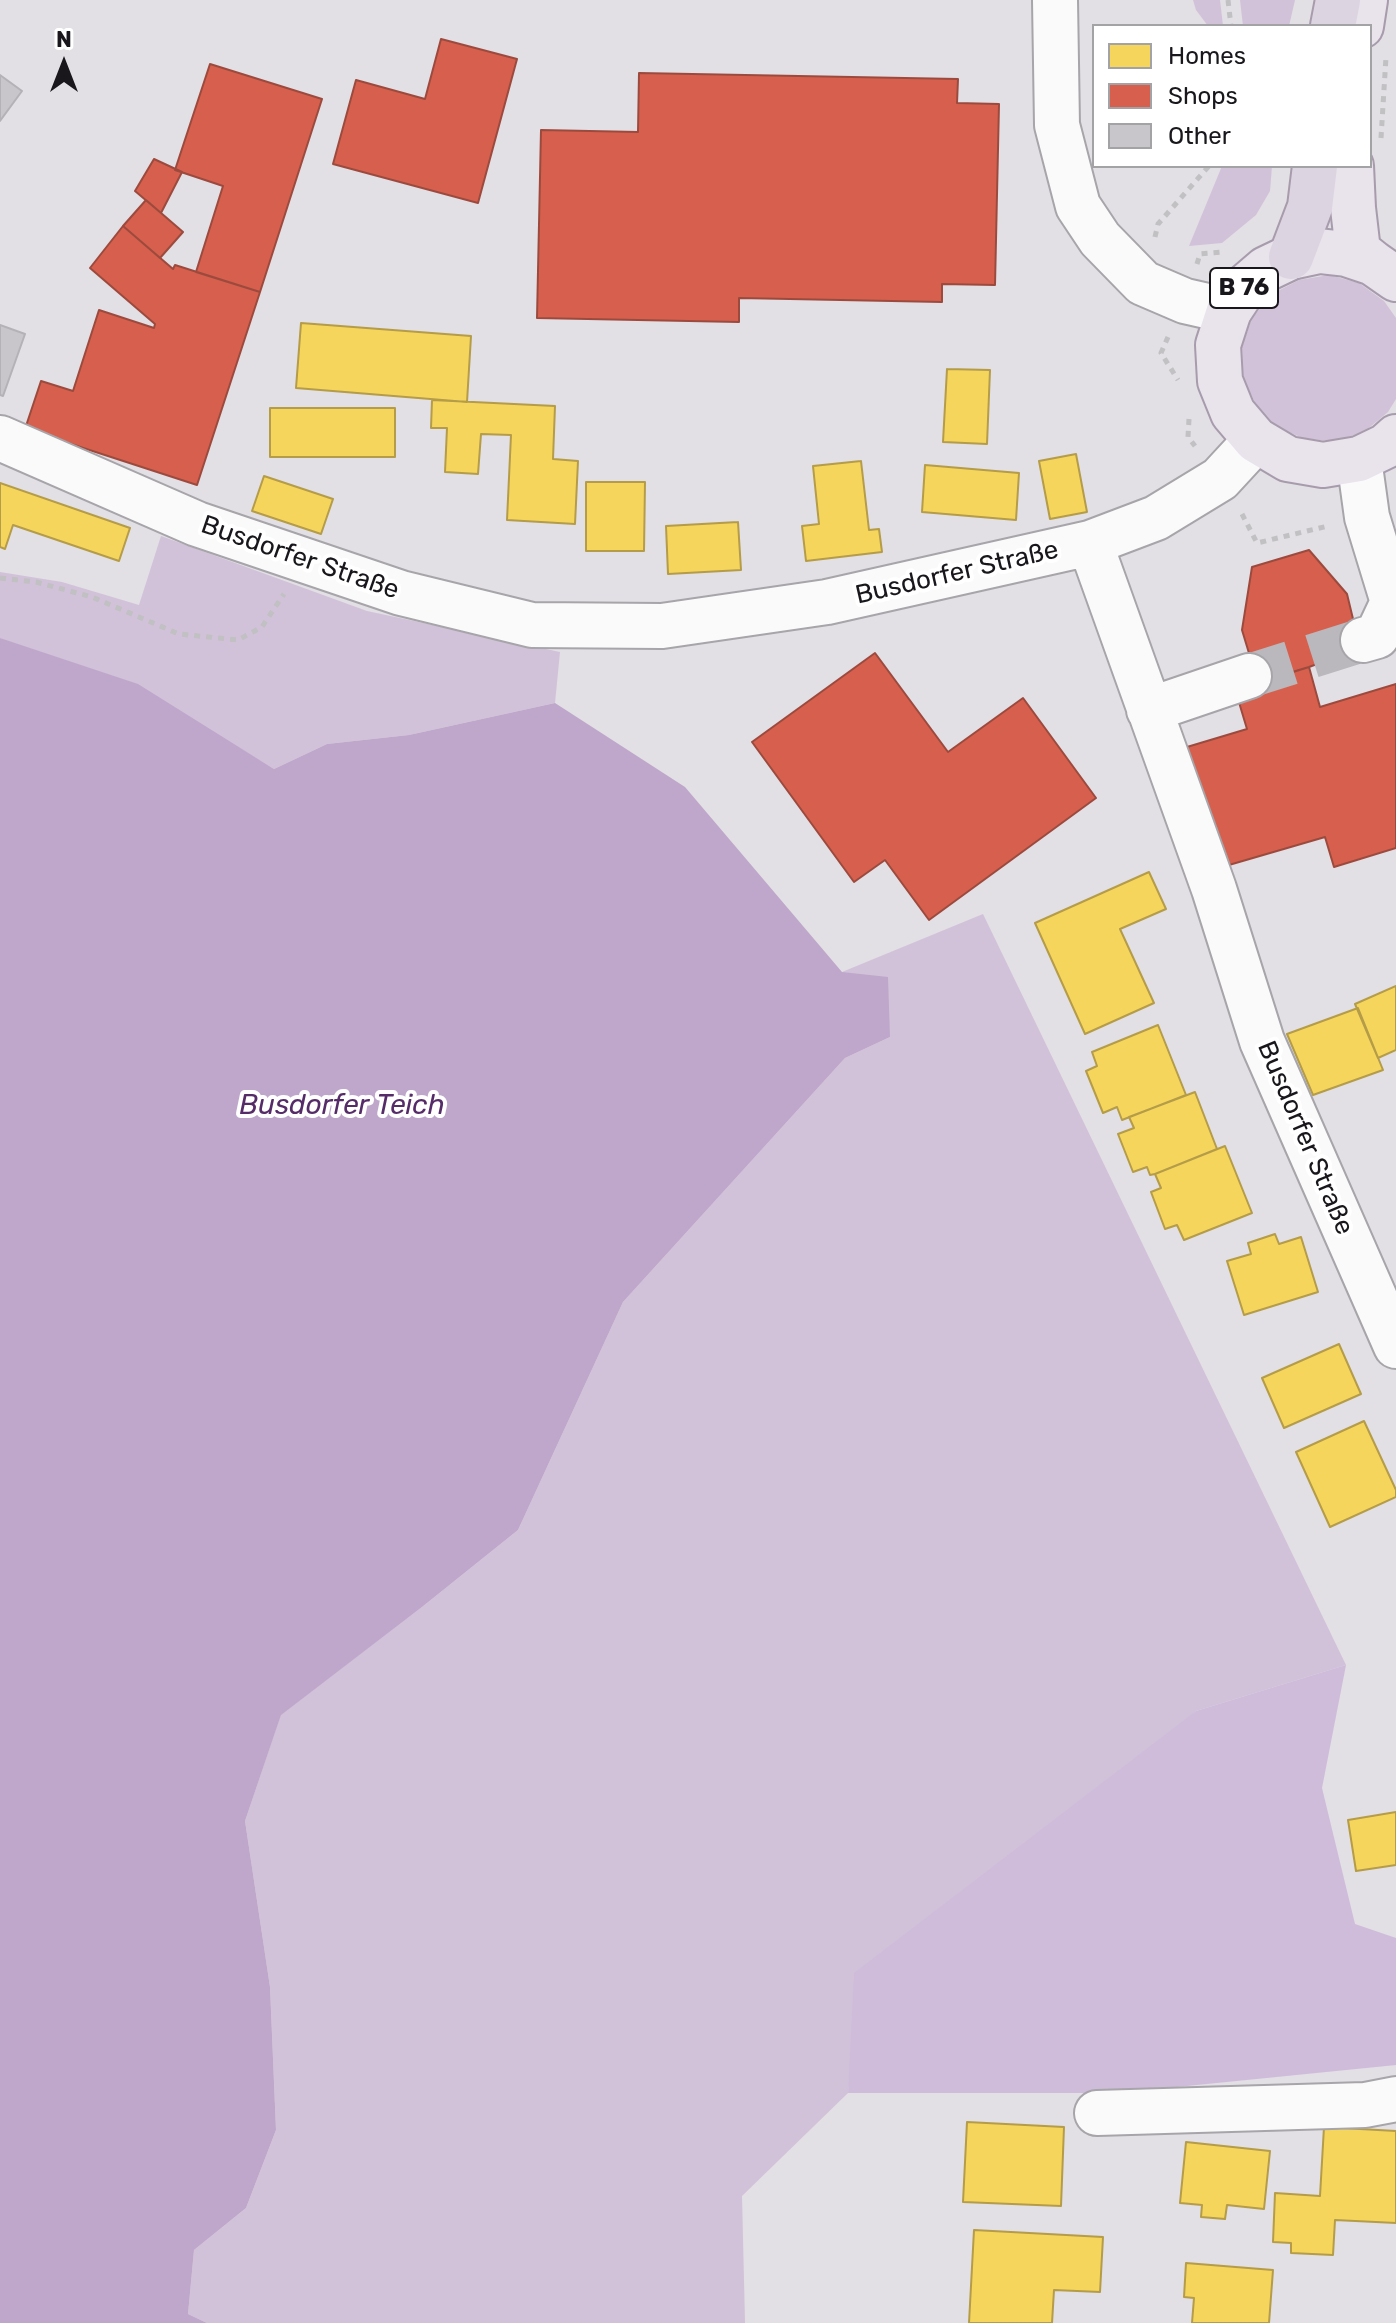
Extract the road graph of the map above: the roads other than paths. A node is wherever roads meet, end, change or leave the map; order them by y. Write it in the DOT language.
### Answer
graph roads {
  1 [pos="1055,0"];
  2 [pos="1338,0"];
  3 [pos="1365,0"];
  4 [pos="1333,24"];
  5 [pos="1370,24"];
  6 [pos="1315,168"];
  7 [pos="1362,168"];
  8 [pos="1291,257"];
  9 [pos="1384,271"];
  10 [pos="1229,311"];
  11 [pos="1396,437"];
  12 [pos="0,438"];
  13 [pos="1256,440"];
  14 [pos="1359,459"];
  15 [pos="1090,543"];
  16 [pos="1363,640"];
  17 [pos="1249,676"];
  18 [pos="1149,710"];
  19 [pos="1396,1346"];
  20 [pos="1396,2099"];
  21 [pos="1097,2113"];
  1 -- 10 [label="street"];
  2 -- 4 [label="highway"];
  3 -- 5 [label="main road"];
  6 -- 8 [label="highway"];
  7 -- 9 [label="main road"];
  8 -- 9 [label="main road, B 76"];
  8 -- 10 [label="main road, B 76"];
  10 -- 13 [label="main road, B 76"];
  11 -- 14 [label="main road, B 76"];
  12 -- 15 [label="street, Busdorfer Straße"];
  13 -- 14 [label="main road, B 76"];
  13 -- 15 [label="street"];
  14 -- 16 [label="street"];
  15 -- 18 [label="street, Busdorfer Straße"];
  17 -- 18 [label="street"];
  18 -- 19 [label="street, Busdorfer Straße"];
  20 -- 21 [label="street"];
}
